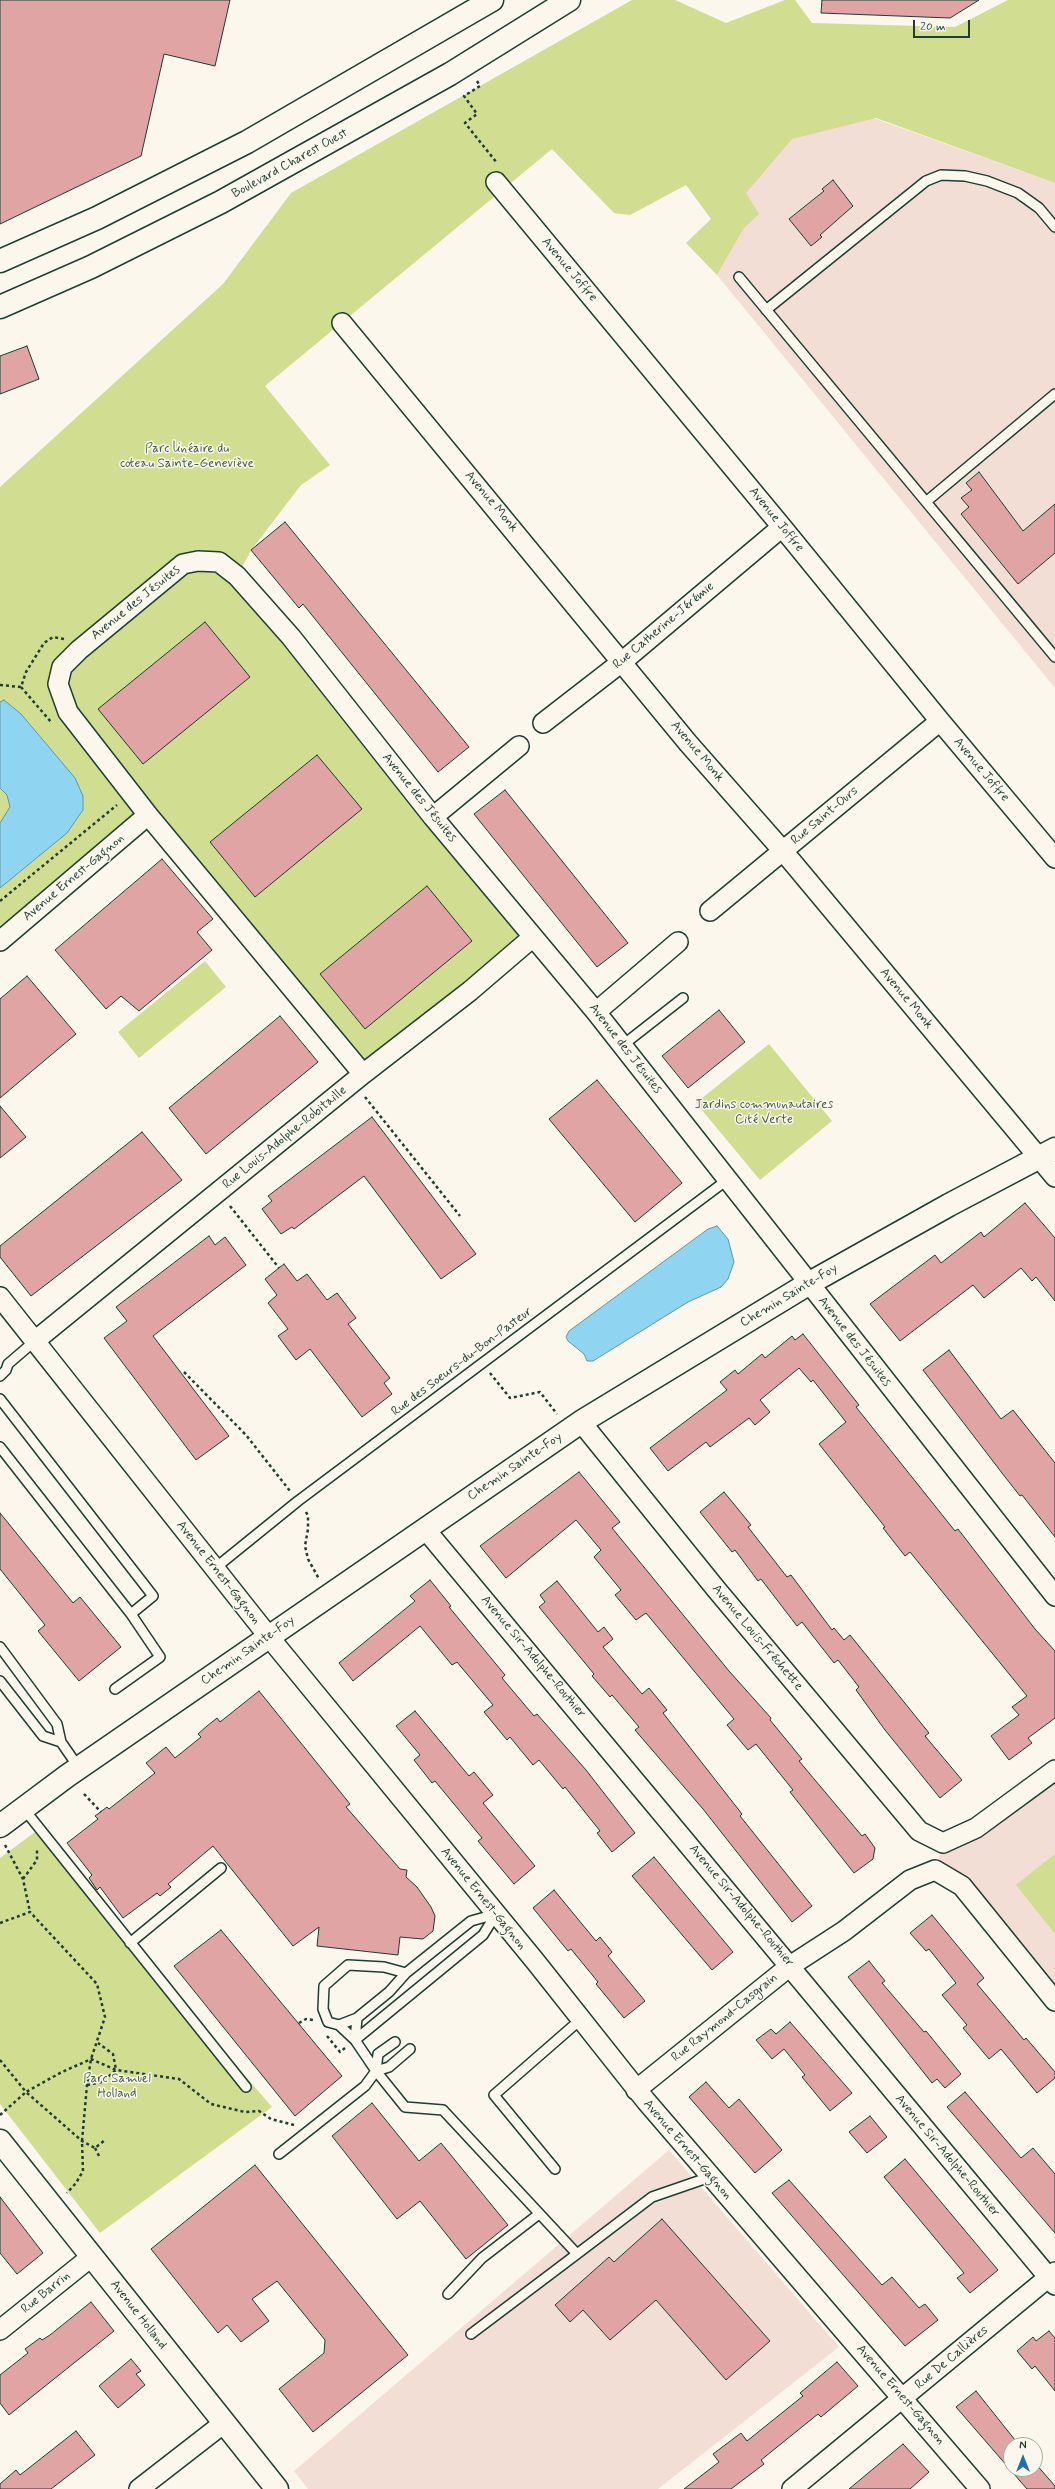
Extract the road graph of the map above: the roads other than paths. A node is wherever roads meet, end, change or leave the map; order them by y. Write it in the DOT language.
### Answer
graph roads {
  1 [pos="492,0"];
  2 [pos="564,1"];
  3 [pos="498,175"];
  4 [pos="1055,227"];
  5 [pos="0,261"];
  6 [pos="739,278"];
  7 [pos="0,307"];
  8 [pos="766,310"];
  9 [pos="342,323"];
  10 [pos="1055,394"];
  11 [pos="927,501"];
  12 [pos="782,527"];
  13 [pos="1055,657"];
  14 [pos="623,662"];
  15 [pos="940,721"];
  16 [pos="543,723"];
  17 [pos="519,746"];
  18 [pos="148,815"];
  19 [pos="433,817"];
  20 [pos="783,851"];
  21 [pos="1055,858"];
  22 [pos="710,911"];
  23 [pos="533,937"];
  24 [pos="0,941"];
  25 [pos="678,942"];
  26 [pos="684,998"];
  27 [pos="596,1012"];
  28 [pos="623,1046"];
  29 [pos="358,1079"];
  30 [pos="1047,1153"];
  31 [pos="1055,1178"];
  32 [pos="728,1180"];
  33 [pos="808,1284"];
  34 [pos="0,1297"];
  35 [pos="36,1340"];
  36 [pos="4,1363"];
  37 [pos="0,1376"];
  38 [pos="0,1399"];
  39 [pos="581,1422"];
  40 [pos="0,1447"];
  41 [pos="425,1529"];
  42 [pos="214,1569"];
  43 [pos="1055,1596"];
  44 [pos="131,1614"];
  45 [pos="269,1637"];
  46 [pos="0,1647"];
  47 [pos="0,1681"];
  48 [pos="115,1690"];
  49 [pos="61,1742"];
  50 [pos="79,1768"];
  51 [pos="1055,1770"];
  52 [pos="24,1809"];
  53 [pos="2,1834"];
  54 [pos="222,1868"];
  55 [pos="496,1914"];
  56 [pos="130,1942"];
  57 [pos="790,1966"];
  58 [pos="406,1973"];
  59 [pos="1055,2001"];
  60 [pos="357,2018"];
  61 [pos="580,2020"];
  62 [pos="339,2025"];
  63 [pos="355,2040"];
  64 [pos="396,2042"];
  65 [pos="410,2048"];
  66 [pos="376,2071"];
  67 [pos="246,2087"];
  68 [pos="636,2090"];
  69 [pos="0,2141"];
  70 [pos="279,2154"];
  71 [pos="555,2169"];
  72 [pos="710,2177"];
  73 [pos="539,2214"];
  74 [pos="577,2254"];
  75 [pos="92,2257"];
  76 [pos="1053,2278"];
  77 [pos="448,2294"];
  78 [pos="0,2330"];
  79 [pos="471,2334"];
  80 [pos="903,2398"];
  81 [pos="224,2423"];
  82 [pos="139,2489"];
  83 [pos="277,2489"];
  84 [pos="792,2489"];
  85 [pos="980,2489"];
  1 -- 5 [label="main road"];
  2 -- 7 [label="main road, Boulevard Charest Ouest"];
  3 -- 12 [label="street, Avenue Joffre"];
  4 -- 8 [label="lane"];
  6 -- 8 [label="lane"];
  8 -- 11 [label="lane"];
  9 -- 14 [label="street, Avenue Monk"];
  10 -- 11 [label="lane"];
  11 -- 13 [label="lane"];
  12 -- 14 [label="street, Rue Catherine-Jérémie"];
  12 -- 15 [label="street, Avenue Joffre"];
  14 -- 16 [label="street, Rue Catherine-Jérémie"];
  14 -- 20 [label="street, Avenue Monk"];
  15 -- 20 [label="street, Rue Saint-Ours"];
  15 -- 21 [label="street, Avenue Joffre"];
  17 -- 19 [label="street"];
  18 -- 19 [label="street, Avenue des Jésuites"];
  18 -- 24 [label="street, Avenue Ernest-Gagnon"];
  18 -- 29 [label="street, Avenue des Jésuites"];
  19 -- 23 [label="street, Avenue des Jésuites"];
  20 -- 22 [label="street, Rue Saint-Ours"];
  20 -- 30 [label="street, Avenue Monk"];
  23 -- 27 [label="street, Avenue des Jésuites"];
  23 -- 29 [label="street, Rue Louis-Adolphe-Robitaille"];
  25 -- 27 [label="street"];
  26 -- 28 [label="lane"];
  27 -- 28 [label="street, Avenue des Jésuites"];
  28 -- 32 [label="street, Avenue des Jésuites"];
  29 -- 35 [label="street, Rue Louis-Adolphe-Robitaille"];
  30 -- 31 [label="street, Avenue Monk"];
  30 -- 33 [label="main road, Chemin Sainte-Foy"];
  32 -- 33 [label="street, Avenue des Jésuites"];
  32 -- 42 [label="lane, Rue des Soeurs-du-Bon-Pasteur"];
  33 -- 39 [label="main road, Chemin Sainte-Foy"];
  33 -- 43 [label="street, Avenue des Jésuites"];
  34 -- 35 [label="street, Avenue Ernest-Gagnon"];
  35 -- 36 [label="lane"];
  35 -- 42 [label="street, Avenue Ernest-Gagnon"];
  36 -- 37 [label="lane"];
  38 -- 44 [label="lane"];
  39 -- 41 [label="main road, Chemin Sainte-Foy"];
  39 -- 51 [label="street, Avenue Louis-Fréchette"];
  40 -- 44 [label="lane"];
  41 -- 45 [label="main road, Chemin Sainte-Foy"];
  41 -- 57 [label="street, Avenue Sir-Adolphe-Routhier"];
  42 -- 45 [label="street, Avenue Ernest-Gagnon"];
  44 -- 48 [label="lane"];
  45 -- 50 [label="main road, Chemin Sainte-Foy"];
  45 -- 55 [label="street, Avenue Ernest-Gagnon"];
  46 -- 49 [label="lane"];
  47 -- 49 [label="lane"];
  49 -- 50 [label="lane"];
  50 -- 52 [label="main road, Chemin Sainte-Foy"];
  52 -- 53 [label="main road, Chemin Sainte-Foy"];
  52 -- 56 [label="lane"];
  54 -- 56 [label="lane"];
  55 -- 58 [label="lane"];
  55 -- 61 [label="street, Avenue Ernest-Gagnon"];
  55 -- 63 [label="lane"];
  56 -- 67 [label="lane"];
  57 -- 59 [label="street, Rue Raymond-Casgrain"];
  57 -- 68 [label="street, Rue Raymond-Casgrain"];
  57 -- 76 [label="street, Avenue Sir-Adolphe-Routhier"];
  58 -- 60 [label="lane"];
  58 -- 62 [label="lane"];
  60 -- 62 [label="lane"];
  60 -- 63 [label="lane"];
  61 -- 68 [label="street, Avenue Ernest-Gagnon"];
  61 -- 71 [label="lane"];
  62 -- 63 [label="lane"];
  63 -- 66 [label="lane"];
  64 -- 66 [label="lane"];
  65 -- 66 [label="lane"];
  66 -- 70 [label="lane"];
  66 -- 73 [label="lane"];
  68 -- 72 [label="street, Avenue Ernest-Gagnon"];
  69 -- 75 [label="main road, Avenue Holland"];
  72 -- 74 [label="lane"];
  72 -- 80 [label="street, Avenue Ernest-Gagnon"];
  73 -- 74 [label="lane"];
  73 -- 77 [label="lane"];
  74 -- 79 [label="lane"];
  75 -- 78 [label="street, Rue Barrin"];
  75 -- 81 [label="main road, Avenue Holland"];
  76 -- 80 [label="street, Rue De Callières"];
  80 -- 84 [label="street, Rue De Callières"];
  80 -- 85 [label="street, Avenue Ernest-Gagnon"];
  81 -- 82 [label="street"];
  81 -- 83 [label="main road, Avenue Holland"];
}
